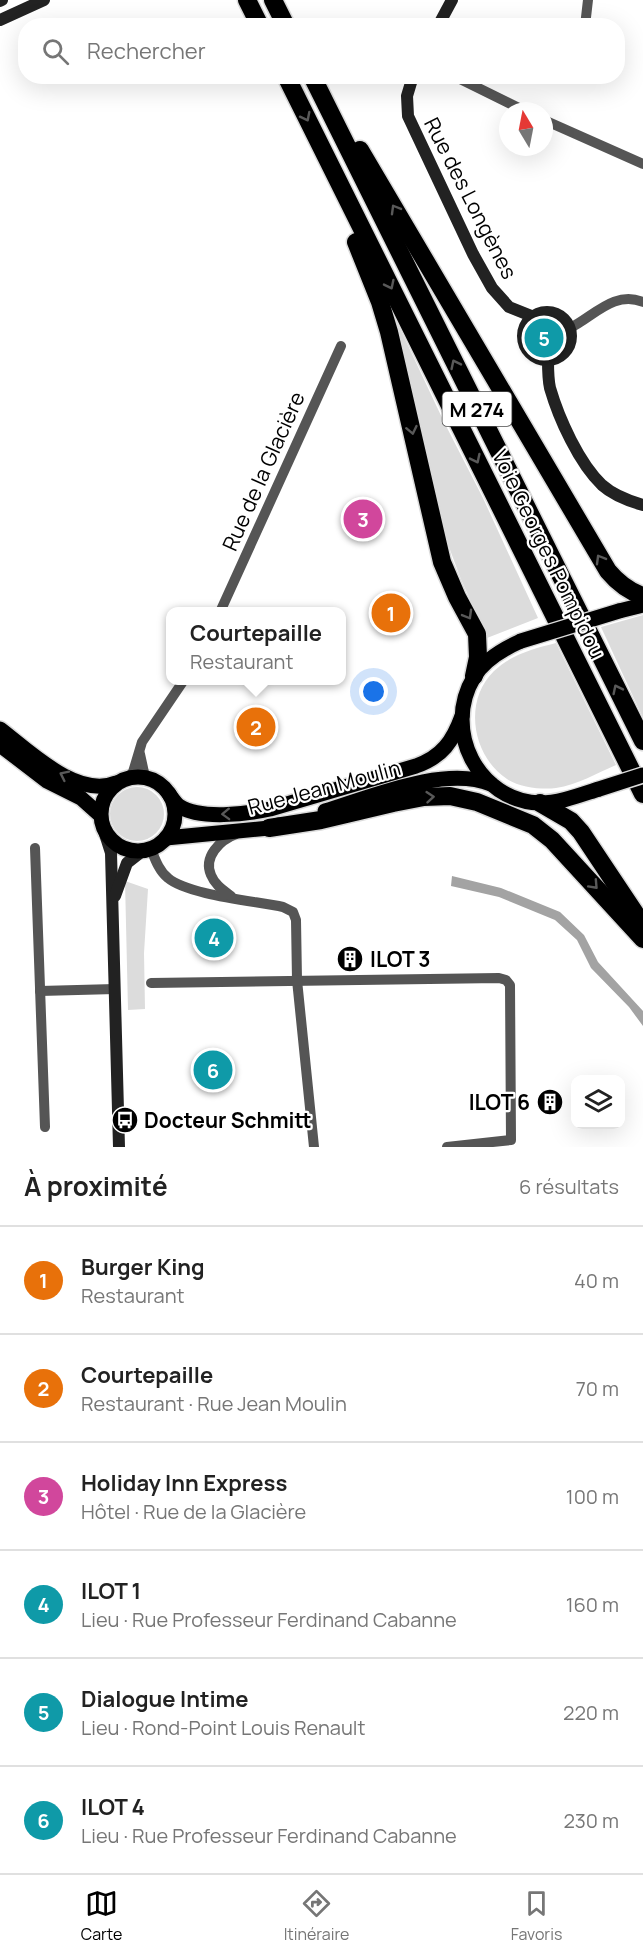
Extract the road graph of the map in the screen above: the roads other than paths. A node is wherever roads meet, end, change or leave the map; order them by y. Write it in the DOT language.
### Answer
graph roads {
  1 [pos="44,0"];
  2 [pos="247,0"];
  3 [pos="273,0"];
  4 [pos="452,0"];
  5 [pos="588,0"];
  6 [pos="256,18"];
  7 [pos="282,18"];
  8 [pos="442,18"];
  9 [pos="586,18"];
  10 [pos="0,20"];
  11 [pos="290,84"];
  12 [pos="318,84"];
  13 [pos="319,84"];
  14 [pos="411,84"];
  15 [pos="470,84"];
  16 [pos="507,102"];
  17 [pos="553,124"];
  18 [pos="326,157"];
  19 [pos="643,164"];
  20 [pos="643,302"];
  21 [pos="534,317"];
  22 [pos="570,328"];
  23 [pos="341,346"];
  24 [pos="548,360"];
  25 [pos="643,506"];
  26 [pos="643,596"];
  27 [pos="643,605"];
  28 [pos="222,607"];
  29 [pos="474,676"];
  30 [pos="181,685"];
  31 [pos="462,716"];
  32 [pos="0,729"];
  33 [pos="643,741"];
  34 [pos="0,745"];
  35 [pos="139,749"];
  36 [pos="643,775"];
  37 [pos="123,780"];
  38 [pos="151,780"];
  39 [pos="491,784"];
  40 [pos="169,794"];
  41 [pos="643,794"];
  42 [pos="540,803"];
  43 [pos="100,815"];
  44 [pos="269,828"];
  45 [pos="248,830"];
  46 [pos="104,831"];
  47 [pos="166,838"];
  48 [pos="35,848"];
  49 [pos="146,850"];
  50 [pos="234,898"];
  51 [pos="113,903"];
  52 [pos="643,925"];
  53 [pos="643,939"];
  54 [pos="297,980"];
  55 [pos="151,982"];
  56 [pos="115,989"];
  57 [pos="40,991"];
  58 [pos="45,1127"];
  59 [pos="119,1147"];
  60 [pos="314,1147"];
  61 [pos="447,1147"];
  1 -- 10 [label="main road"];
  2 -- 6 [label="highway"];
  3 -- 7 [label="highway"];
  4 -- 8 [label="main road"];
  5 -- 9 [label="street"];
  11 -- 18 [label="highway, Voie Georges Pompidou / M 274, one-way"];
  33 -- 12 [label="highway, Voie Georges Pompidou / M 274, one-way"];
  26 -- 13 [label="highway, one-way"];
  14 -- 21 [label="main road, Rue des Longènes"];
  15 -- 16 [label="street"];
  17 -- 19 [label="street"];
  18 -- 29 [label="highway, one-way"];
  18 -- 41 [label="highway, Voie Georges Pompidou / M 274, one-way"];
  20 -- 22 [label="street"];
  21 -- 22 [label="main road"];
  21 -- 24 [label="main road"];
  22 -- 24 [label="main road"];
  23 -- 28 [label="street, Rue de la Glacière"];
  24 -- 25 [label="main road"];
  27 -- 29 [label="main road, bridge"];
  29 -- 31 [label="main road"];
  30 -- 35 [label="street"];
  31 -- 39 [label="main road"];
  31 -- 40 [label="main road, Rue Jean Moulin, one-way"];
  37 -- 32 [label="main road, one-way"];
  34 -- 43 [label="main road"];
  35 -- 37 [label="street"];
  35 -- 38 [label="street"];
  36 -- 42 [label="main road, bridge"];
  37 -- 38 [label="main road"];
  37 -- 43 [label="main road"];
  38 -- 40 [label="main road"];
  39 -- 42 [label="main road"];
  39 -- 44 [label="main road, Rue Jean Moulin"];
  40 -- 47 [label="main road"];
  42 -- 52 [label="highway"];
  43 -- 46 [label="main road"];
  44 -- 45 [label="main road, Rue Jean Moulin"];
  44 -- 53 [label="highway, one-way"];
  45 -- 47 [label="main road, Rue Jean Moulin"];
  45 -- 50 [label="street"];
  46 -- 49 [label="main road"];
  46 -- 51 [label="main road"];
  47 -- 49 [label="main road"];
  48 -- 57 [label="street"];
  49 -- 50 [label="street"];
  49 -- 51 [label="main road"];
  50 -- 54 [label="street"];
  51 -- 56 [label="main road"];
  54 -- 55 [label="street"];
  54 -- 60 [label="street"];
  54 -- 61 [label="street"];
  56 -- 57 [label="street"];
  56 -- 59 [label="main road"];
  57 -- 58 [label="street"];
}
